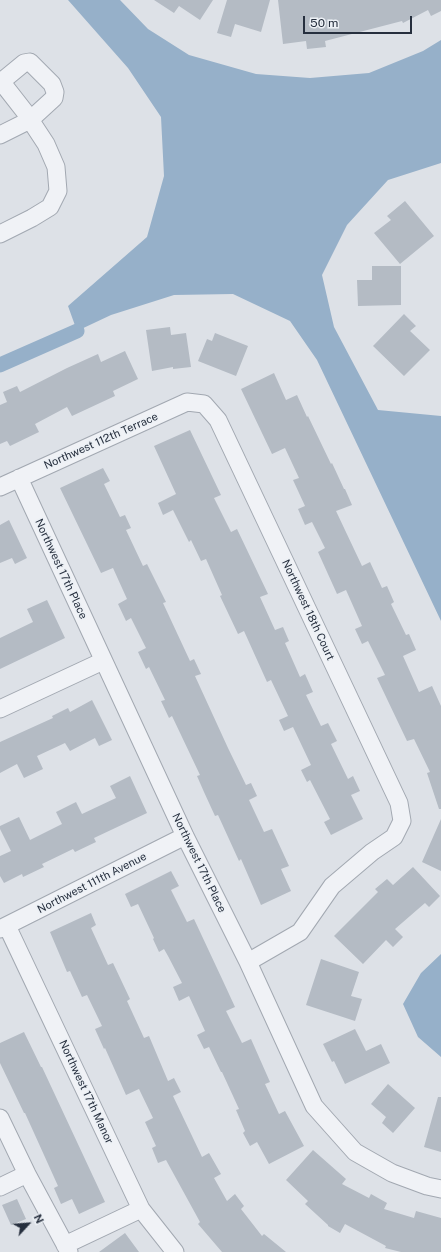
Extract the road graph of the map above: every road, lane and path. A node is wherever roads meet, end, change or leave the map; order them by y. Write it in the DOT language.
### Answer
graph roads {
  1 [pos="1,81"];
  2 [pos="30,120"];
  3 [pos="0,135"];
  4 [pos="0,234"];
  5 [pos="204,404"];
  6 [pos="19,478"];
  7 [pos="0,486"];
  8 [pos="103,661"];
  9 [pos="0,709"];
  10 [pos="185,836"];
  11 [pos="3,927"];
  12 [pos="248,962"];
  13 [pos="0,1118"];
  14 [pos="27,1174"];
  15 [pos="0,1187"];
  16 [pos="441,1189"];
  17 [pos="141,1209"];
  18 [pos="67,1248"];
  19 [pos="175,1252"];
  1 -- 2 [label="street"];
  1 -- 2 [label="street"];
  2 -- 3 [label="street"];
  2 -- 4 [label="street"];
  5 -- 6 [label="street, Northwest 112th Terrace"];
  5 -- 12 [label="street, Northwest 18th Court"];
  6 -- 7 [label="street, Northwest 112th Terrace"];
  6 -- 8 [label="street, Northwest 17th Place"];
  8 -- 9 [label="street"];
  8 -- 10 [label="street, Northwest 17th Place"];
  10 -- 11 [label="street, Northwest 111th Avenue"];
  10 -- 12 [label="street, Northwest 17th Place"];
  11 -- 17 [label="street, Northwest 17th Manor"];
  12 -- 16 [label="street, Northwest 17th Place"];
  13 -- 14 [label="street"];
  14 -- 15 [label="street"];
  14 -- 18 [label="street"];
  17 -- 18 [label="street"];
  17 -- 19 [label="street, Northwest 17th Manor"];
}
